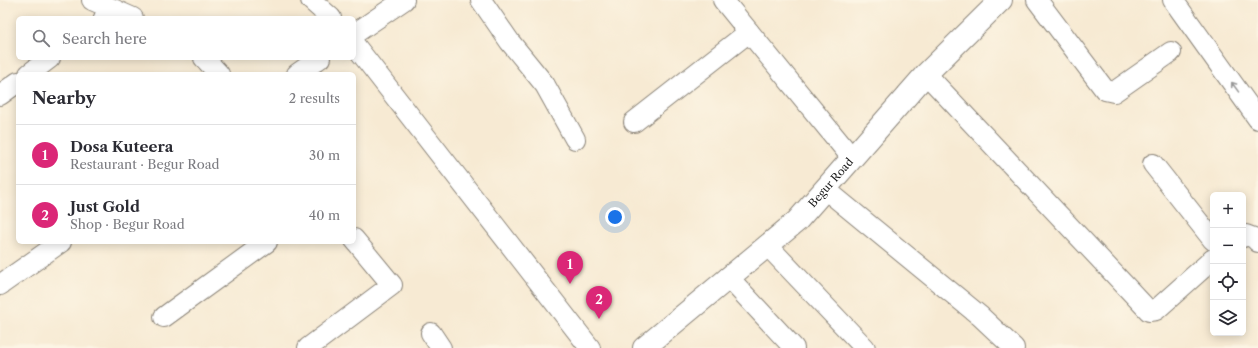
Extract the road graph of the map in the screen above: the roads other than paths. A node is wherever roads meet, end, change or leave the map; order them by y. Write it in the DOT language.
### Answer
graph roads {
  1 [pos="92,0"];
  2 [pos="311,0"];
  3 [pos="404,0"];
  4 [pos="481,0"];
  5 [pos="723,0"];
  6 [pos="1001,0"];
  7 [pos="1037,0"];
  8 [pos="1173,0"];
  9 [pos="109,14"];
  10 [pos="121,16"];
  11 [pos="329,16"];
  12 [pos="749,32"];
  13 [pos="356,33"];
  14 [pos="356,47"];
  15 [pos="1171,52"];
  16 [pos="47,60"];
  17 [pos="206,60"];
  18 [pos="317,60"];
  19 [pos="32,72"];
  20 [pos="217,72"];
  21 [pos="301,72"];
  22 [pos="926,74"];
  23 [pos="16,83"];
  24 [pos="0,95"];
  25 [pos="1258,119"];
  26 [pos="634,122"];
  27 [pos="575,139"];
  28 [pos="852,158"];
  29 [pos="1152,164"];
  30 [pos="825,189"];
  31 [pos="1246,235"];
  32 [pos="1210,236"];
  33 [pos="356,241"];
  34 [pos="1258,242"];
  35 [pos="58,244"];
  36 [pos="264,244"];
  37 [pos="767,245"];
  38 [pos="1210,262"];
  39 [pos="728,278"];
  40 [pos="0,285"];
  41 [pos="164,317"];
  42 [pos="308,348"];
  43 [pos="590,348"];
  44 [pos="644,348"];
  45 [pos="794,348"];
  46 [pos="865,348"];
  47 [pos="1014,348"];
  1 -- 9 [label="street"];
  2 -- 11 [label="street"];
  3 -- 13 [label="street"];
  4 -- 27 [label="street"];
  5 -- 12 [label="street"];
  6 -- 22 [label="main road, Begur Road"];
  7 -- 15 [label="street"];
  25 -- 8 [label="street, one-way"];
  9 -- 10 [label="street"];
  12 -- 26 [label="street"];
  12 -- 28 [label="street"];
  14 -- 43 [label="street"];
  16 -- 19 [label="street"];
  17 -- 20 [label="street"];
  18 -- 21 [label="street"];
  22 -- 28 [label="main road, Begur Road"];
  22 -- 38 [label="street"];
  23 -- 24 [label="street"];
  28 -- 30 [label="main road, Begur Road"];
  29 -- 32 [label="street"];
  30 -- 37 [label="main road, Begur Road"];
  30 -- 47 [label="street"];
  31 -- 34 [label="street"];
  33 -- 42 [label="street"];
  35 -- 40 [label="street"];
  36 -- 41 [label="street"];
  37 -- 39 [label="main road, Begur Road"];
  37 -- 46 [label="street"];
  39 -- 44 [label="main road, Begur Road"];
  39 -- 45 [label="street"];
}
